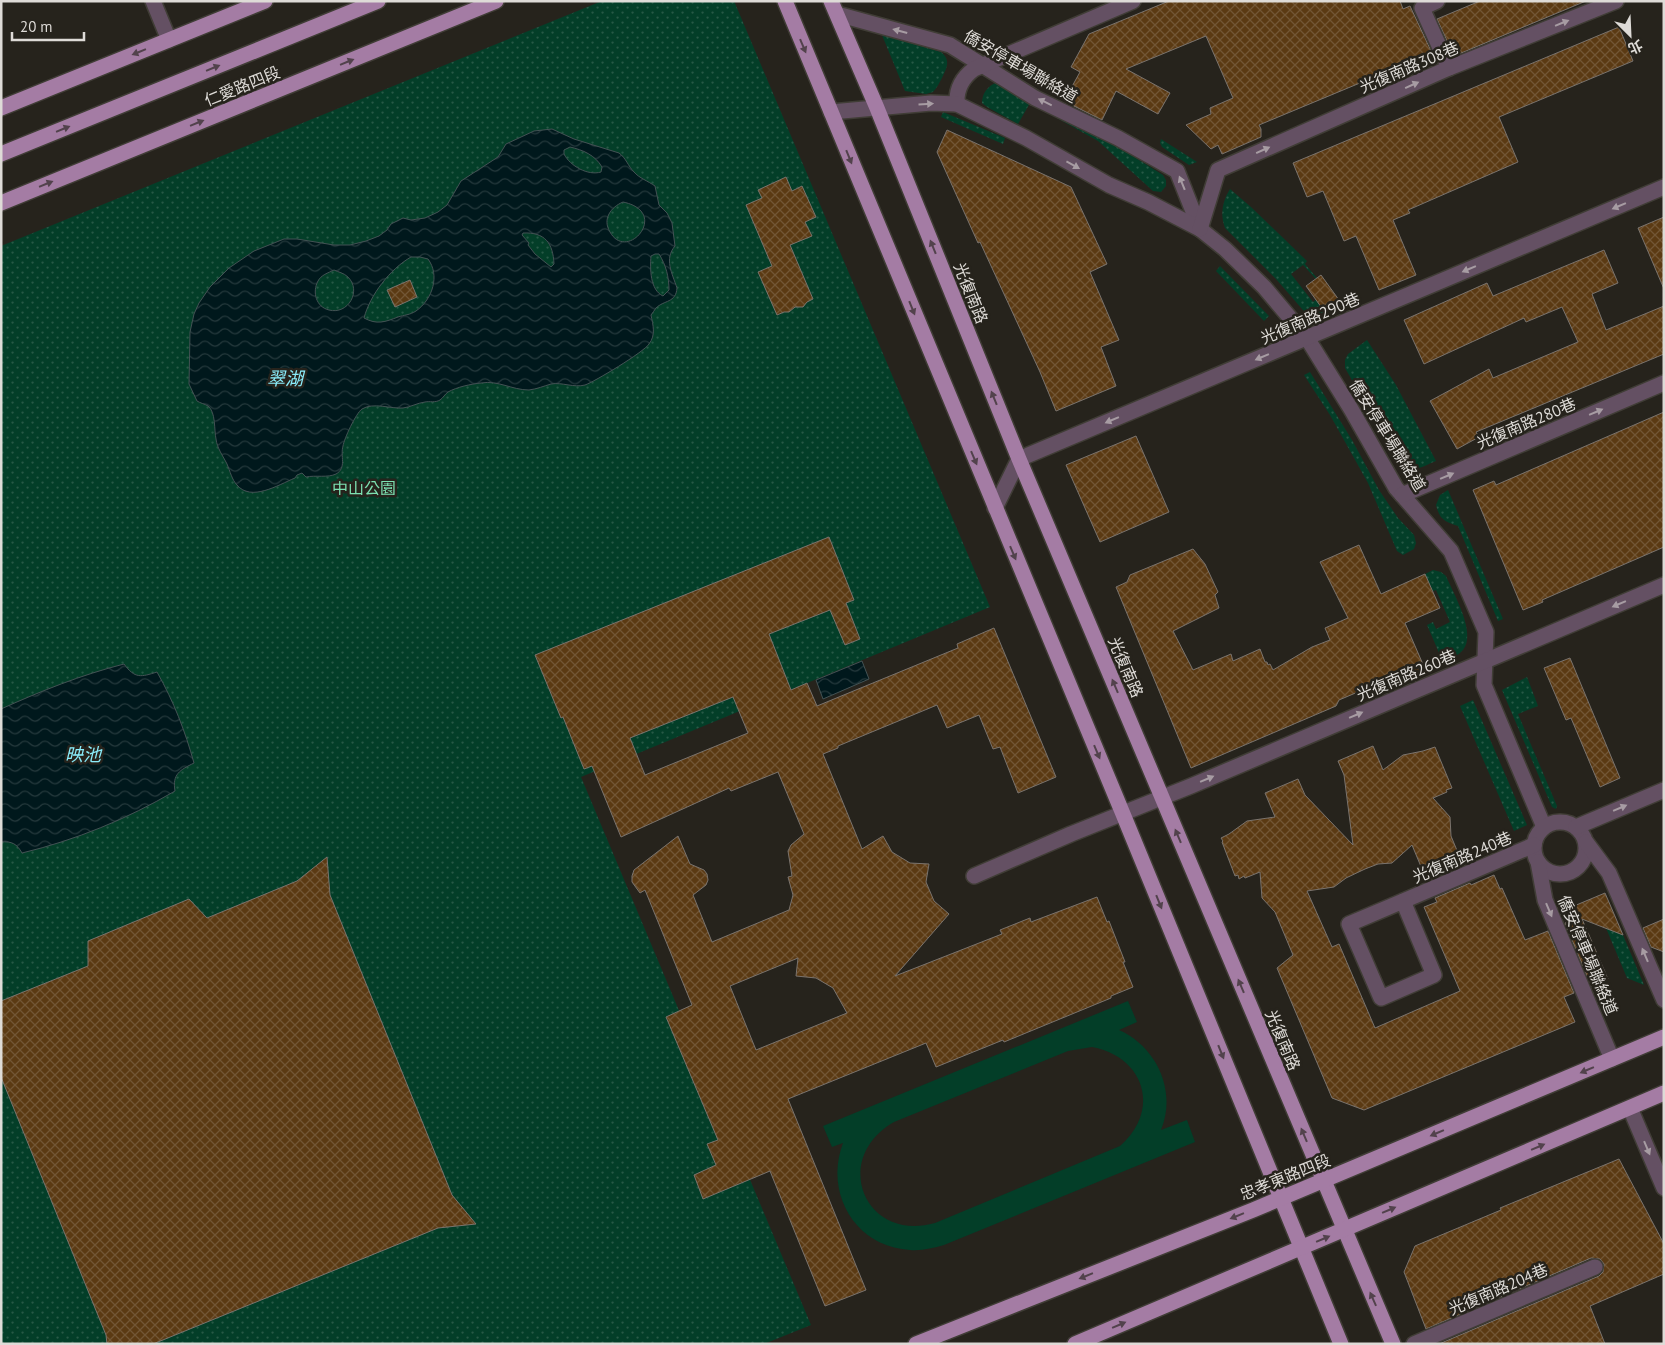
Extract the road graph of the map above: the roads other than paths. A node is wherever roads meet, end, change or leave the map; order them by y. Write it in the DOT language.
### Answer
graph roads {
  1 [pos="153,1"];
  2 [pos="265,1"];
  3 [pos="378,1"];
  4 [pos="496,1"];
  5 [pos="784,1"];
  6 [pos="1133,1"];
  7 [pos="1437,1"];
  8 [pos="1616,1"];
  9 [pos="834,8"];
  10 [pos="169,40"];
  11 [pos="983,65"];
  12 [pos="1448,68"];
  13 [pos="957,104"];
  14 [pos="1,108"];
  15 [pos="877,108"];
  16 [pos="831,112"];
  17 [pos="1,154"];
  18 [pos="1664,187"];
  19 [pos="1,203"];
  20 [pos="1200,229"];
  21 [pos="1307,338"];
  22 [pos="1664,383"];
  23 [pos="1019,459"];
  24 [pos="1402,495"];
  25 [pos="995,508"];
  26 [pos="1664,585"];
  27 [pos="1484,661"];
  28 [pos="1664,790"];
  29 [pos="1162,798"];
  30 [pos="1123,814"];
  31 [pos="1544,827"];
  32 [pos="1576,827"];
  33 [pos="1586,842"];
  34 [pos="1534,845"];
  35 [pos="1538,862"];
  36 [pos="974,876"];
  37 [pos="1402,901"];
  38 [pos="1664,1000"];
  39 [pos="1664,1037"];
  40 [pos="1612,1059"];
  41 [pos="1664,1093"];
  42 [pos="1630,1108"];
  43 [pos="1324,1180"];
  44 [pos="1664,1188"];
  45 [pos="1282,1198"];
  46 [pos="1344,1230"];
  47 [pos="1302,1247"];
  48 [pos="1595,1267"];
  49 [pos="916,1344"];
  50 [pos="1074,1344"];
  51 [pos="1341,1344"];
  52 [pos="1393,1344"];
  53 [pos="1414,1344"];
  1 -- 10 [label="street"];
  2 -- 10 [label="main road"];
  17 -- 3 [label="main road, 仁愛路四段, one-way"];
  19 -- 4 [label="main road, 仁愛路四段, one-way"];
  5 -- 16 [label="main road, one-way"];
  6 -- 11 [label="street"];
  7 -- 12 [label="street"];
  12 -- 8 [label="street, 光復南路308巷, one-way"];
  11 -- 9 [label="street, 僑安停車場聯絡道, one-way"];
  9 -- 15 [label="main road, 光復南路"];
  10 -- 14 [label="main road, one-way"];
  11 -- 13 [label="street"];
  20 -- 11 [label="street, 僑安停車場聯絡道, one-way"];
  20 -- 12 [label="street, 光復南路308巷, one-way"];
  15 -- 13 [label="street, 僑安停車場聯絡道, one-way"];
  13 -- 20 [label="street, 僑安停車場聯絡道, one-way"];
  15 -- 16 [label="street, 僑安停車場聯絡道"];
  23 -- 15 [label="main road, 光復南路, one-way"];
  16 -- 25 [label="main road, one-way"];
  18 -- 21 [label="street, 光復南路290巷, one-way"];
  20 -- 21 [label="street, 僑安停車場聯絡道"];
  21 -- 23 [label="street, 光復南路290巷, one-way"];
  21 -- 24 [label="street, 僑安停車場聯絡道"];
  24 -- 22 [label="street, 光復南路280巷, one-way"];
  23 -- 25 [label="street"];
  29 -- 23 [label="main road, 光復南路, one-way"];
  24 -- 27 [label="street, 僑安停車場聯絡道"];
  25 -- 30 [label="main road, one-way"];
  26 -- 27 [label="street, 光復南路260巷, one-way"];
  29 -- 27 [label="street, 光復南路260巷, one-way"];
  27 -- 31 [label="street, 僑安停車場聯絡道"];
  32 -- 28 [label="street, one-way"];
  29 -- 30 [label="street, 光復南路260巷"];
  43 -- 29 [label="main road, 光復南路, one-way"];
  30 -- 36 [label="street, 光復南路260巷"];
  30 -- 45 [label="main road, one-way"];
  31 -- 32 [label="street"];
  31 -- 34 [label="street"];
  32 -- 33 [label="street"];
  33 -- 35 [label="street, 僑安停車場聯絡道"];
  38 -- 33 [label="street, one-way"];
  34 -- 35 [label="street, 僑安停車場聯絡道"];
  34 -- 37 [label="street, 光復南路240巷"];
  35 -- 40 [label="street, 僑安停車場聯絡道, one-way"];
  37 -- 37 [label="street, 光復南路240巷"];
  39 -- 40 [label="main road, 忠孝東路四段"];
  40 -- 43 [label="main road, 忠孝東路四段, one-way"];
  41 -- 42 [label="main road"];
  42 -- 44 [label="street, one-way"];
  46 -- 42 [label="main road, one-way"];
  43 -- 45 [label="main road, 忠孝東路四段"];
  43 -- 46 [label="main road, 光復南路"];
  45 -- 47 [label="main road"];
  45 -- 49 [label="main road, 忠孝東路四段, one-way"];
  47 -- 46 [label="main road, one-way"];
  52 -- 46 [label="main road, 光復南路, one-way"];
  50 -- 47 [label="main road, one-way"];
  47 -- 51 [label="main road"];
  48 -- 53 [label="street, 光復南路204巷"];
}
